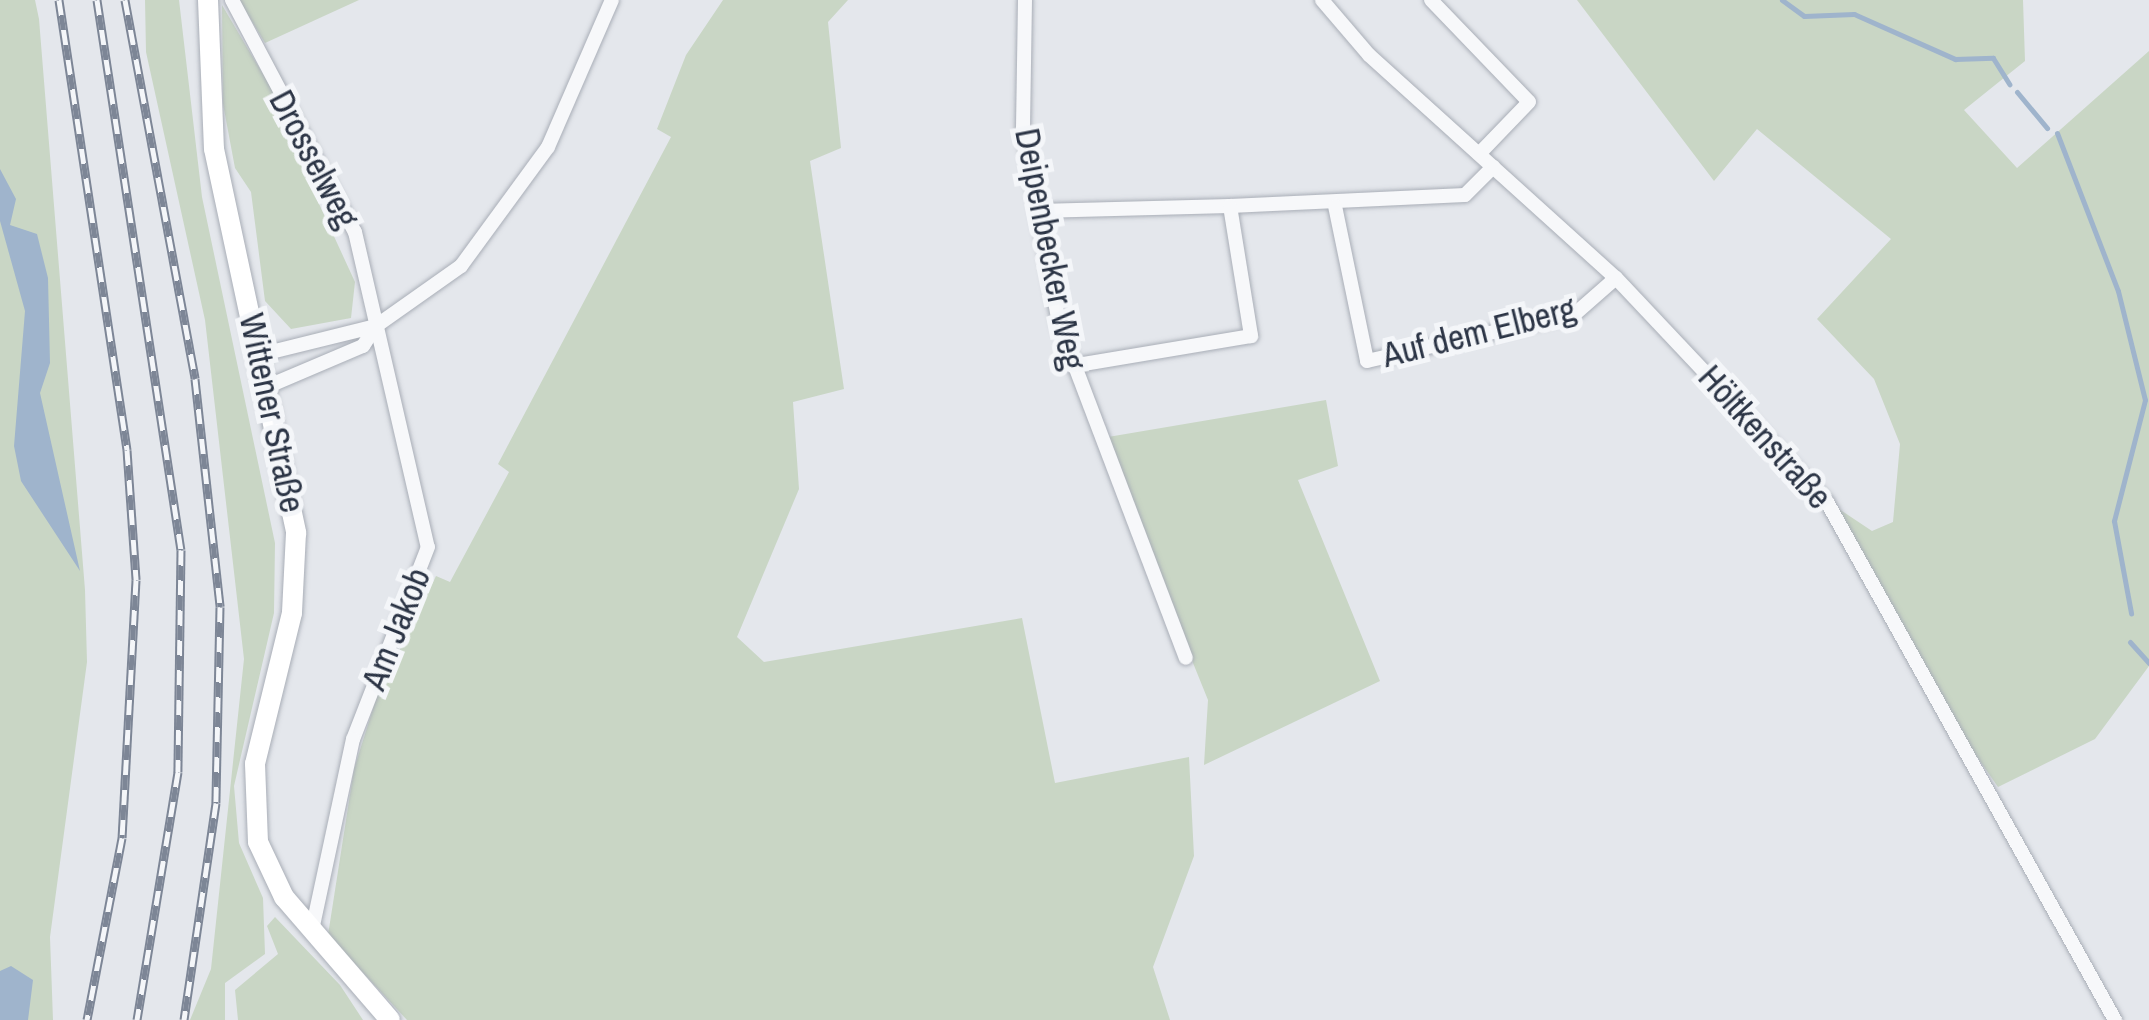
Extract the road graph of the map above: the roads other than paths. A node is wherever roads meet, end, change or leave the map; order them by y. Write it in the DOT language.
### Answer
graph roads {
  1 [pos="208,0"];
  2 [pos="232,0"];
  3 [pos="612,0"];
  4 [pos="1024,0"];
  5 [pos="1322,0"];
  6 [pos="1430,0"];
  7 [pos="1479,154"];
  8 [pos="1493,167"];
  9 [pos="1230,206"];
  10 [pos="1335,206"];
  11 [pos="1038,211"];
  12 [pos="1616,278"];
  13 [pos="376,326"];
  14 [pos="263,354"];
  15 [pos="1072,366"];
  16 [pos="271,385"];
  17 [pos="1186,658"];
  18 [pos="312,931"];
  19 [pos="390,1020"];
  20 [pos="2115,1020"];
  1 -- 14 [label="main road, Wittener Straße"];
  2 -- 13 [label="street, Drosselweg"];
  3 -- 13 [label="street"];
  4 -- 11 [label="street, Deipenbecker Weg"];
  5 -- 7 [label="street, Höltkenstraße"];
  6 -- 7 [label="street"];
  7 -- 8 [label="street, Höltkenstraße"];
  8 -- 10 [label="street"];
  8 -- 12 [label="street, Höltkenstraße"];
  9 -- 10 [label="street"];
  9 -- 11 [label="street"];
  9 -- 15 [label="street"];
  10 -- 12 [label="street, Auf dem Elberg"];
  11 -- 15 [label="street, Deipenbecker Weg"];
  12 -- 20 [label="street, Höltkenstraße"];
  13 -- 14 [label="street"];
  13 -- 16 [label="street"];
  13 -- 18 [label="street, Am Jakob"];
  14 -- 16 [label="main road, Wittener Straße"];
  15 -- 17 [label="street, Deipenbecker Weg"];
  16 -- 18 [label="main road, Wittener Straße"];
  18 -- 19 [label="main road, Wittener Straße"];
}
